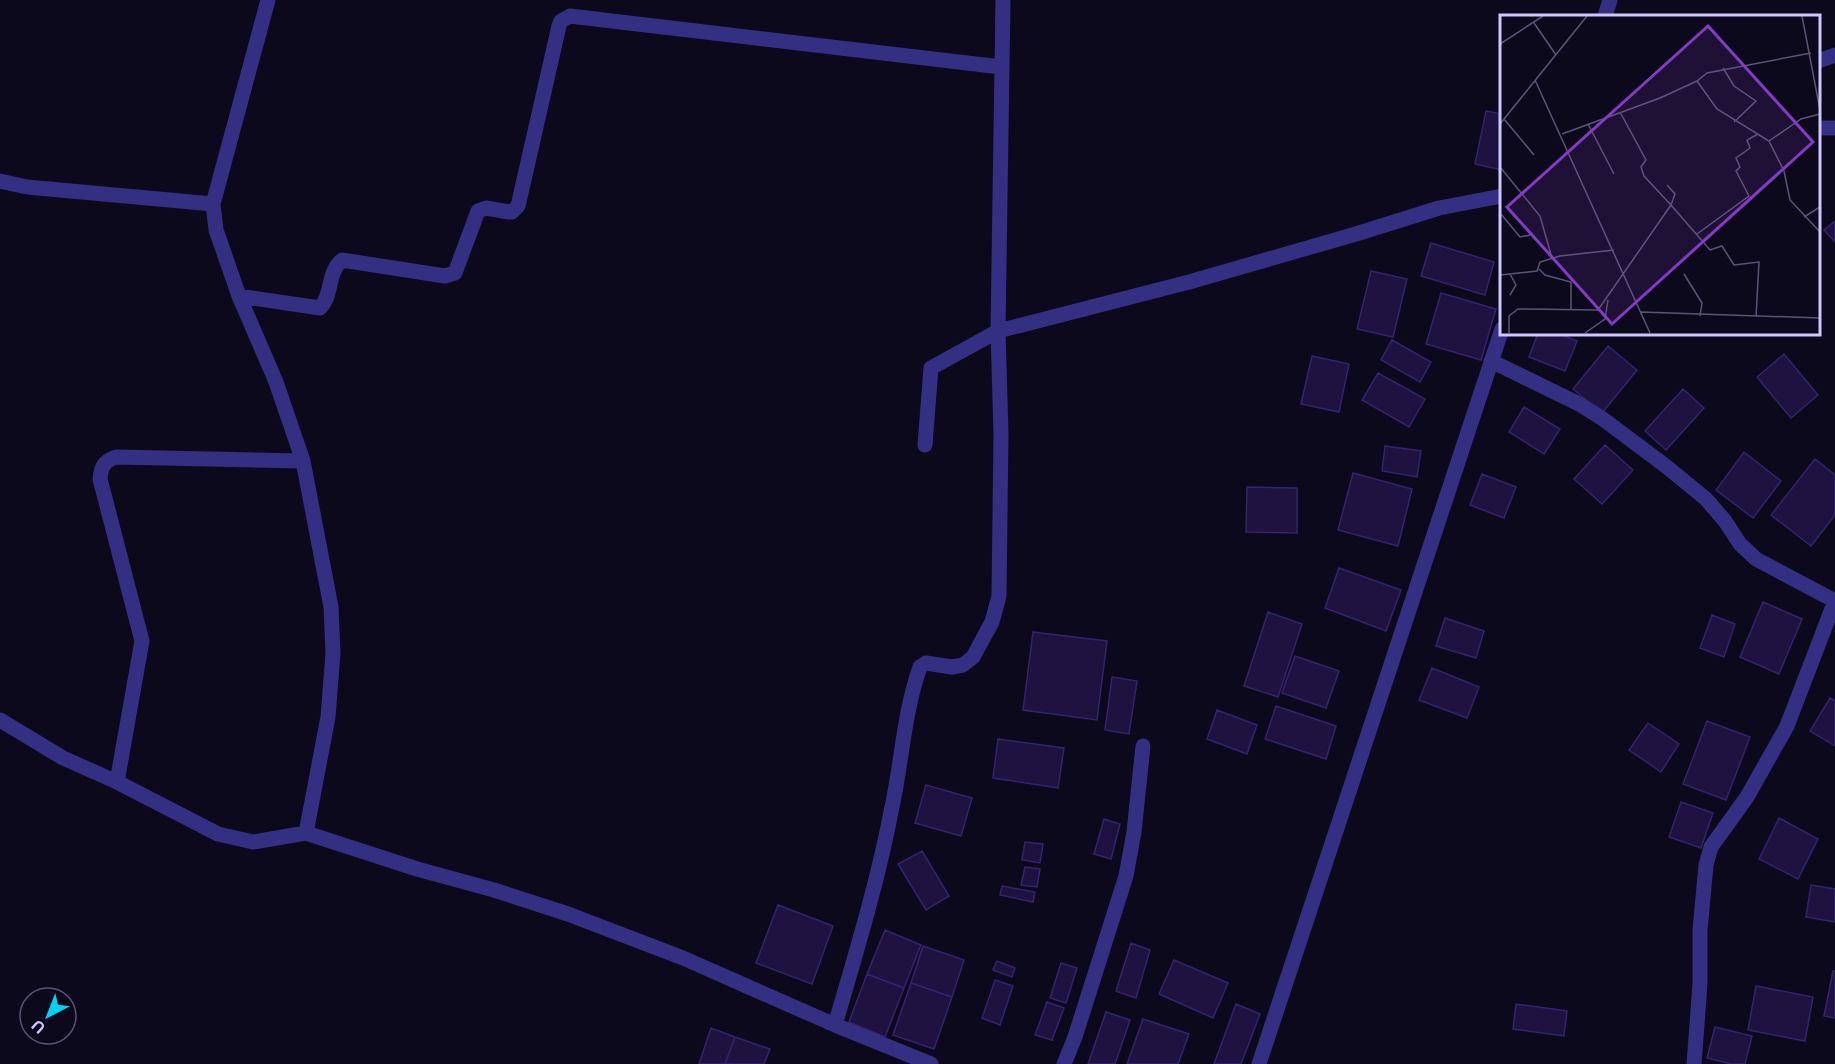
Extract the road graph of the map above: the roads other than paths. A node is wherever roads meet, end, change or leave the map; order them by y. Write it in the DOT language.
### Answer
graph roads {
  1 [pos="268,0"];
  2 [pos="1003,0"];
  3 [pos="1611,0"];
  4 [pos="1605,15"];
  5 [pos="1835,56"];
  6 [pos="1820,60"];
  7 [pos="1001,67"];
  8 [pos="0,181"];
  9 [pos="1500,196"];
  10 [pos="213,204"];
  11 [pos="239,296"];
  12 [pos="998,331"];
  13 [pos="1500,334"];
  14 [pos="1491,362"];
  15 [pos="925,445"];
  16 [pos="303,461"];
  17 [pos="1835,601"];
  18 [pos="0,720"];
  19 [pos="1143,746"];
  20 [pos="117,782"];
  21 [pos="306,832"];
  22 [pos="835,1025"];
  23 [pos="931,1064"];
  24 [pos="1064,1064"];
  25 [pos="1259,1064"];
  26 [pos="1694,1064"];
  1 -- 10 [label="street"];
  2 -- 7 [label="street"];
  3 -- 4 [label="street"];
  5 -- 6 [label="street"];
  7 -- 11 [label="street"];
  7 -- 12 [label="street"];
  8 -- 10 [label="street"];
  9 -- 12 [label="street"];
  10 -- 11 [label="street"];
  11 -- 16 [label="street"];
  12 -- 15 [label="street"];
  12 -- 22 [label="street"];
  13 -- 14 [label="street"];
  14 -- 17 [label="street"];
  14 -- 25 [label="street"];
  16 -- 20 [label="street"];
  16 -- 21 [label="street"];
  17 -- 26 [label="street"];
  18 -- 20 [label="street"];
  19 -- 24 [label="street"];
  20 -- 21 [label="street"];
  21 -- 22 [label="street"];
  22 -- 23 [label="street"];
}
